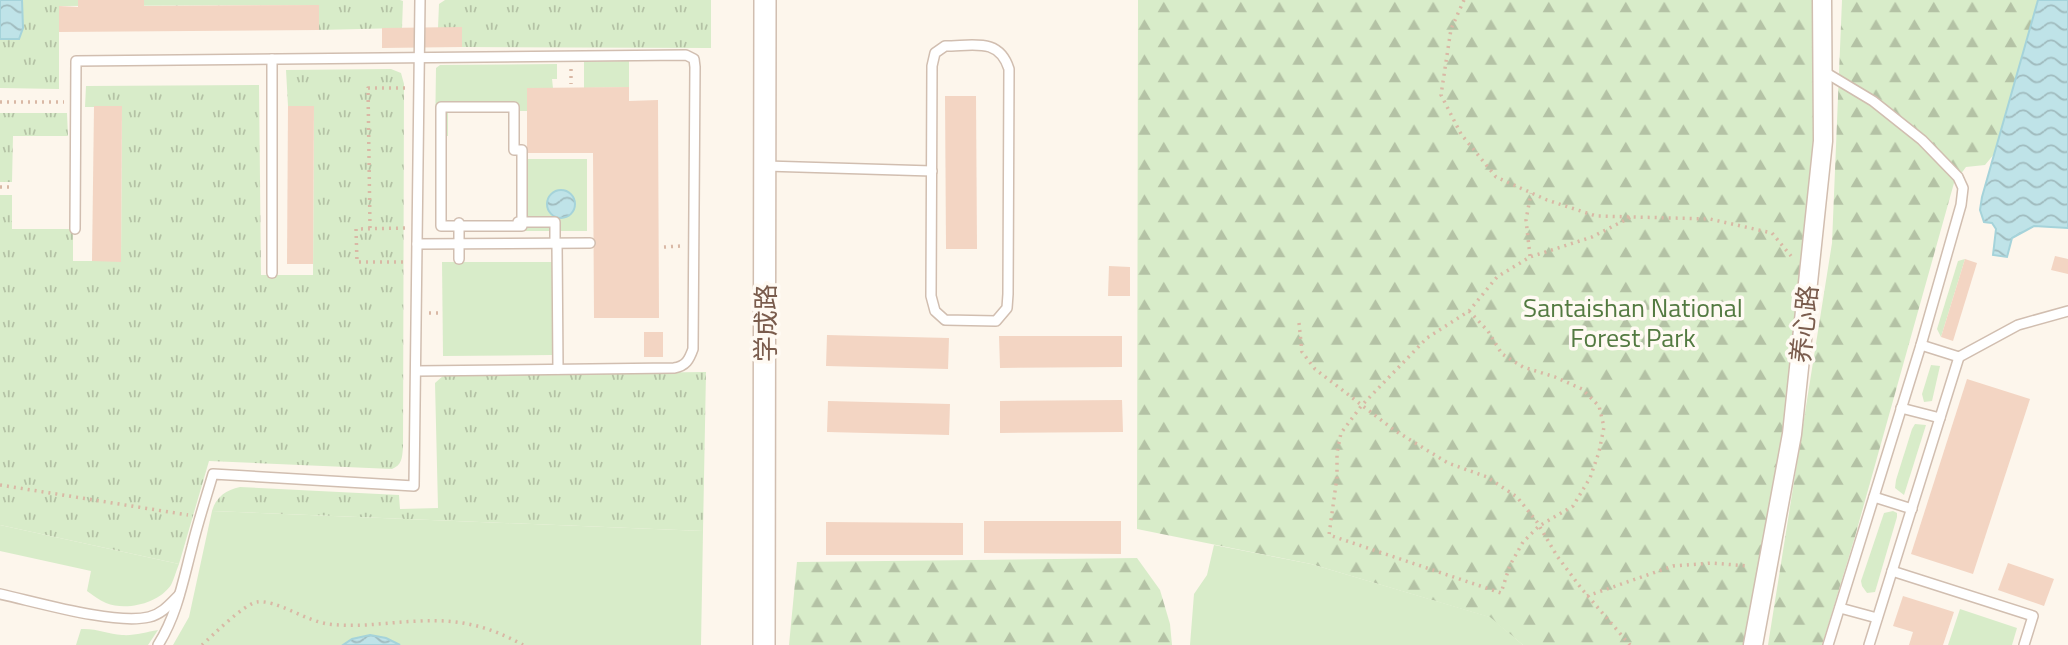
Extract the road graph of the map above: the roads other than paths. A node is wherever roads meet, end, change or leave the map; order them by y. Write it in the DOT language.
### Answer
graph roads {
  1 [pos="421,0"];
  2 [pos="765,0"];
  3 [pos="1822,0"];
  4 [pos="420,58"];
  5 [pos="272,59"];
  6 [pos="1823,71"];
  7 [pos="765,166"];
  8 [pos="932,171"];
  9 [pos="522,222"];
  10 [pos="459,226"];
  11 [pos="75,229"];
  12 [pos="556,243"];
  13 [pos="590,243"];
  14 [pos="417,244"];
  15 [pos="459,244"];
  16 [pos="459,260"];
  17 [pos="272,274"];
  18 [pos="2068,312"];
  19 [pos="1920,345"];
  20 [pos="1959,357"];
  21 [pos="558,369"];
  22 [pos="416,371"];
  23 [pos="1901,408"];
  24 [pos="1940,418"];
  25 [pos="1874,497"];
  26 [pos="1912,509"];
  27 [pos="1892,571"];
  28 [pos="0,594"];
  29 [pos="180,594"];
  30 [pos="1840,608"];
  31 [pos="1877,618"];
  32 [pos="158,645"];
  33 [pos="764,645"];
  34 [pos="1753,645"];
  35 [pos="1828,645"];
  36 [pos="1869,645"];
  37 [pos="2024,645"];
  1 -- 4 [label="lane"];
  2 -- 7 [label="street, 学成路"];
  3 -- 6 [label="street, 养心路"];
  4 -- 5 [label="lane"];
  4 -- 14 [label="lane"];
  4 -- 21 [label="lane"];
  5 -- 11 [label="lane"];
  5 -- 17 [label="lane"];
  6 -- 19 [label="lane"];
  6 -- 34 [label="street, 养心路"];
  7 -- 8 [label="lane"];
  7 -- 33 [label="street, 学成路"];
  8 -- 8 [label="lane"];
  9 -- 10 [label="lane"];
  9 -- 10 [label="lane"];
  9 -- 12 [label="lane"];
  10 -- 15 [label="lane"];
  12 -- 13 [label="lane"];
  12 -- 15 [label="lane"];
  12 -- 21 [label="lane"];
  14 -- 15 [label="lane"];
  14 -- 22 [label="lane"];
  15 -- 16 [label="lane"];
  18 -- 20 [label="lane"];
  19 -- 20 [label="lane"];
  19 -- 23 [label="lane"];
  20 -- 24 [label="lane"];
  21 -- 22 [label="lane"];
  22 -- 29 [label="lane"];
  23 -- 24 [label="lane"];
  23 -- 25 [label="lane"];
  24 -- 26 [label="lane"];
  25 -- 26 [label="lane"];
  25 -- 30 [label="lane"];
  26 -- 27 [label="lane"];
  27 -- 31 [label="lane"];
  27 -- 37 [label="lane"];
  28 -- 29 [label="lane"];
  29 -- 32 [label="lane"];
  30 -- 31 [label="lane"];
  30 -- 35 [label="lane"];
  31 -- 36 [label="lane"];
}
